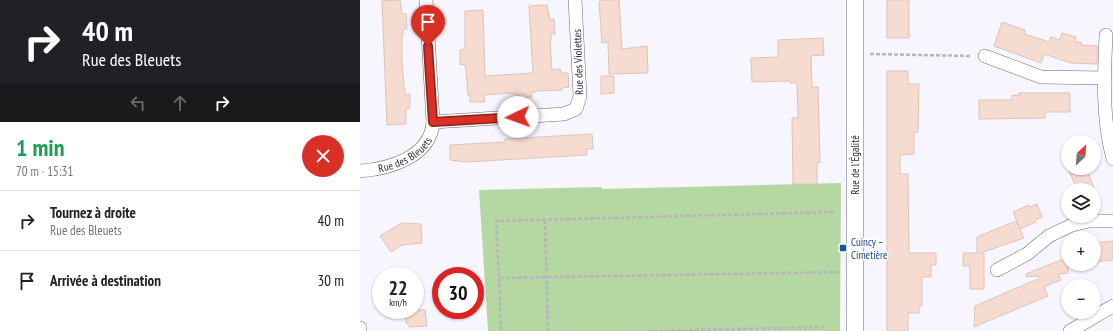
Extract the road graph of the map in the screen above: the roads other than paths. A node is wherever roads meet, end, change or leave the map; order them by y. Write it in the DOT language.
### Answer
graph roads {
  1 [pos="426,0"];
  2 [pos="575,0"];
  3 [pos="855,0"];
  4 [pos="1106,35"];
  5 [pos="985,56"];
  6 [pos="1104,78"];
  7 [pos="433,122"];
  8 [pos="1113,159"];
  9 [pos="360,171"];
  10 [pos="1113,221"];
  11 [pos="997,270"];
  12 [pos="1113,306"];
  13 [pos="1091,326"];
  14 [pos="855,331"];
  15 [pos="1070,331"];
  1 -- 7 [label="street, Rue des Bleuets"];
  2 -- 7 [label="street, Rue des Violettes"];
  3 -- 14 [label="street, Rue de l'Égalité"];
  4 -- 6 [label="street"];
  5 -- 6 [label="street"];
  6 -- 8 [label="street"];
  7 -- 9 [label="street, Rue des Bleuets"];
  10 -- 11 [label="street"];
  12 -- 13 [label="street"];
  13 -- 15 [label="street"];
}
